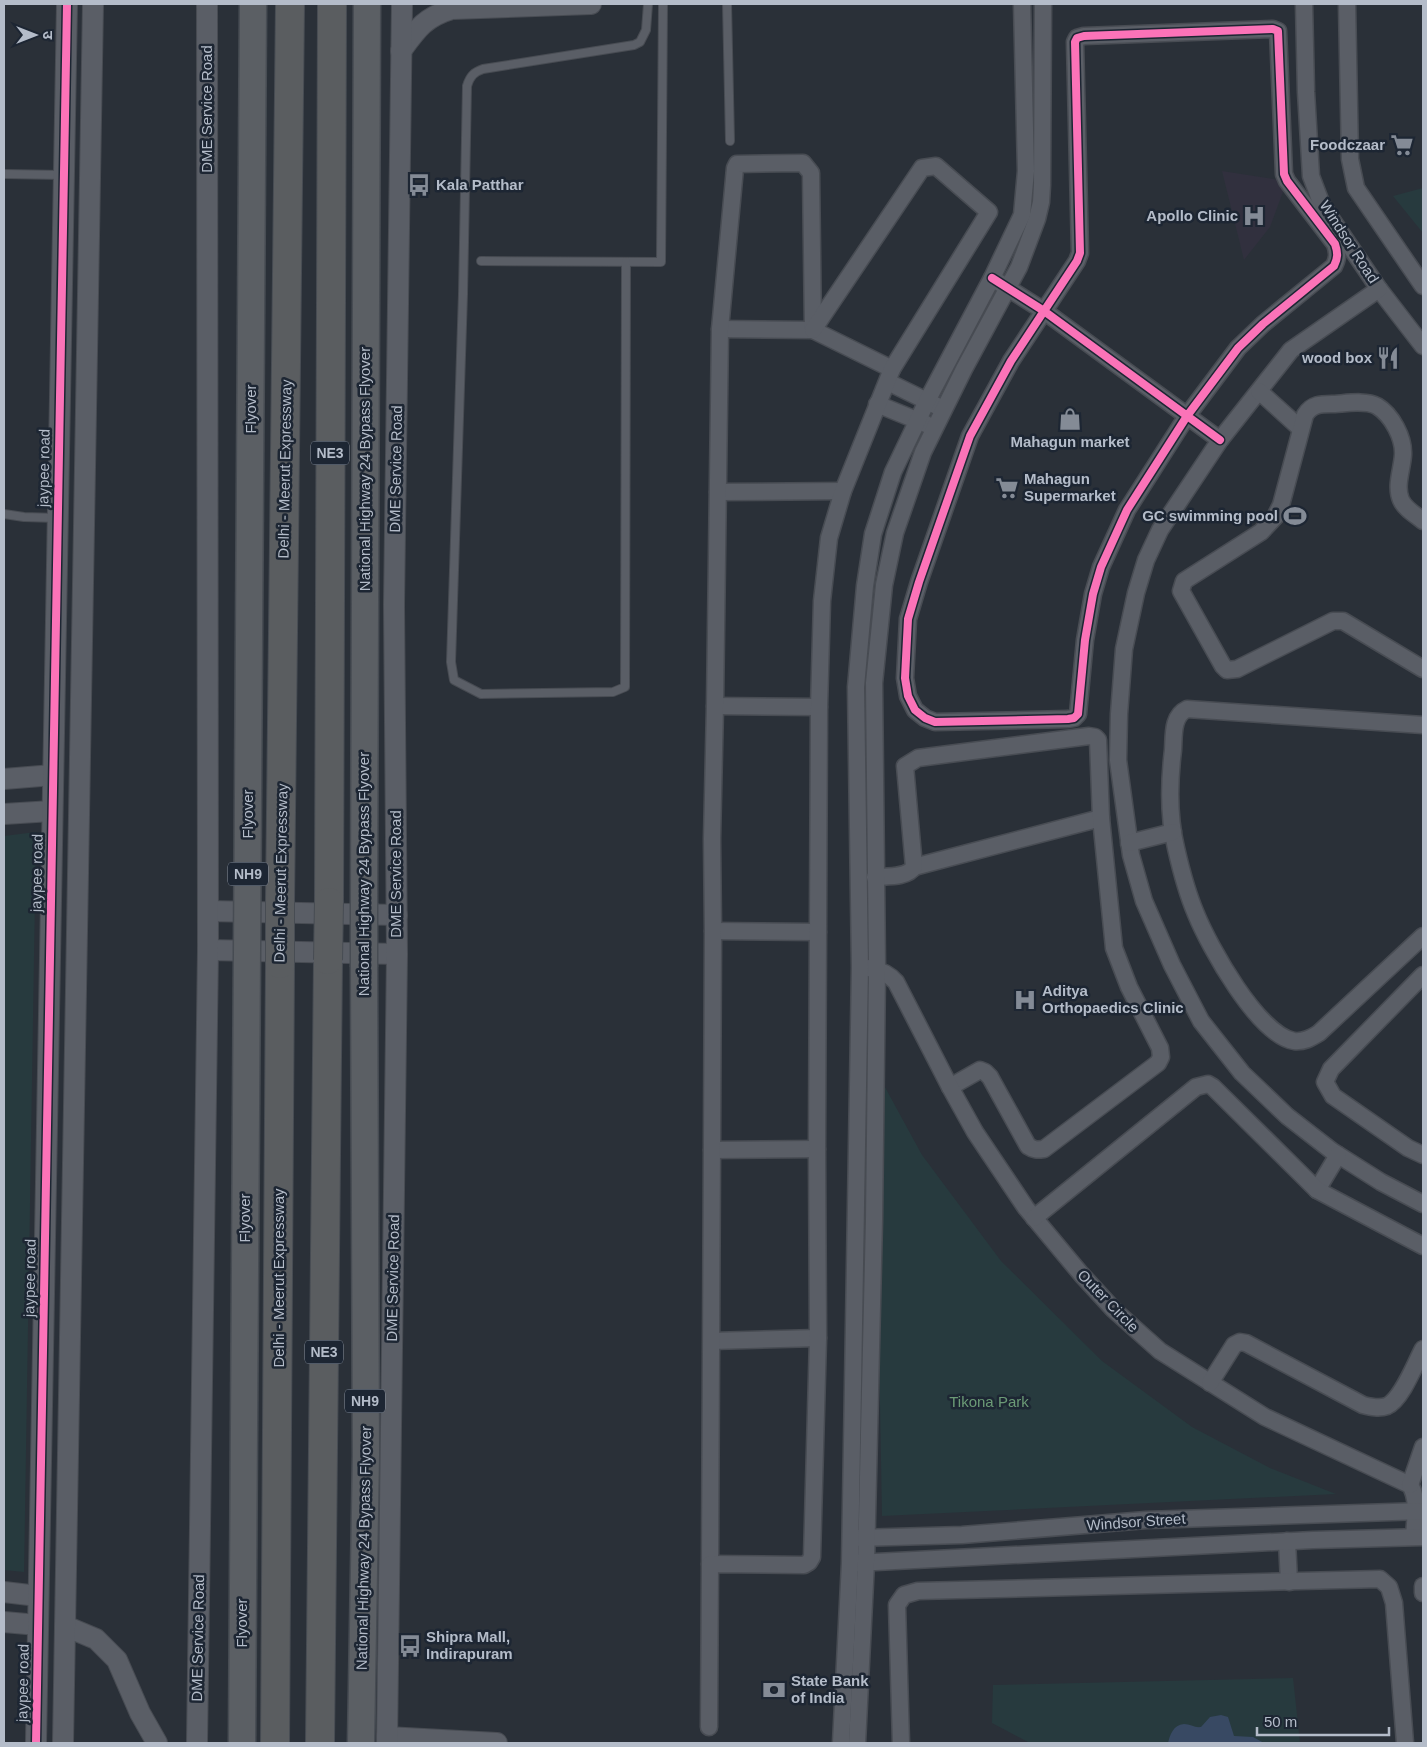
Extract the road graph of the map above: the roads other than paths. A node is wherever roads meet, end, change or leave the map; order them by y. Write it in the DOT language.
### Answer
graph roads {
  1 [pos="66,4"];
  2 [pos="93,4"];
  3 [pos="206,4"];
  4 [pos="253,4"];
  5 [pos="290,4"];
  6 [pos="332,4"];
  7 [pos="367,4"];
  8 [pos="402,4"];
  9 [pos="591,4"];
  10 [pos="648,4"];
  11 [pos="663,4"];
  12 [pos="727,4"];
  13 [pos="1022,4"];
  14 [pos="1043,4"];
  15 [pos="1304,4"];
  16 [pos="1347,4"];
  17 [pos="401,51"];
  18 [pos="730,140"];
  19 [pos="4,174"];
  20 [pos="63,175"];
  21 [pos="481,261"];
  22 [pos="626,262"];
  23 [pos="992,278"];
  24 [pos="1423,286"];
  25 [pos="1009,288"];
  26 [pos="1379,289"];
  27 [pos="61,299"];
  28 [pos="88,300"];
  29 [pos="1044,311"];
  30 [pos="720,329"];
  31 [pos="813,330"];
  32 [pos="1423,346"];
  33 [pos="890,375"];
  34 [pos="1259,391"];
  35 [pos="927,401"];
  36 [pos="877,404"];
  37 [pos="943,409"];
  38 [pos="1187,416"];
  39 [pos="917,421"];
  40 [pos="935,428"];
  41 [pos="1301,429"];
  42 [pos="1220,440"];
  43 [pos="843,491"];
  44 [pos="718,492"];
  45 [pos="4,514"];
  46 [pos="57,518"];
  47 [pos="1423,521"];
  48 [pos="1423,669"];
  49 [pos="716,706"];
  50 [pos="819,706"];
  51 [pos="1423,725"];
  52 [pos="52,775"];
  53 [pos="4,779"];
  54 [pos="52,810"];
  55 [pos="4,814"];
  56 [pos="1101,818"];
  57 [pos="1173,832"];
  58 [pos="1129,843"];
  59 [pos="914,867"];
  60 [pos="875,876"];
  61 [pos="208,911"];
  62 [pos="397,915"];
  63 [pos="713,931"];
  64 [pos="818,932"];
  65 [pos="1423,936"];
  66 [pos="208,950"];
  67 [pos="397,954"];
  68 [pos="860,967"];
  69 [pos="877,970"];
  70 [pos="1423,976"];
  71 [pos="950,1088"];
  72 [pos="817,1149"];
  73 [pos="712,1150"];
  74 [pos="1338,1155"];
  75 [pos="1423,1155"];
  76 [pos="1317,1190"];
  77 [pos="1423,1204"];
  78 [pos="1034,1218"];
  79 [pos="72,1220"];
  80 [pos="45,1221"];
  81 [pos="1423,1246"];
  82 [pos="854,1253"];
  83 [pos="873,1253"];
  84 [pos="818,1338"];
  85 [pos="712,1341"];
  86 [pos="1423,1349"];
  87 [pos="1210,1383"];
  88 [pos="1423,1447"];
  89 [pos="1410,1485"];
  90 [pos="1420,1511"];
  91 [pos="1419,1536"];
  92 [pos="867,1537"];
  93 [pos="850,1538"];
  94 [pos="1287,1541"];
  95 [pos="866,1562"];
  96 [pos="850,1563"];
  97 [pos="710,1564"];
  98 [pos="1289,1582"];
  99 [pos="1423,1586"];
  100 [pos="4,1592"];
  101 [pos="1423,1593"];
  102 [pos="38,1596"];
  103 [pos="4,1622"];
  104 [pos="38,1625"];
  105 [pos="65,1626"];
  106 [pos="709,1727"];
  107 [pos="387,1740"];
  108 [pos="458,1742"];
  109 [pos="36,1743"];
  110 [pos="63,1743"];
  111 [pos="158,1743"];
  112 [pos="197,1743"];
  113 [pos="242,1743"];
  114 [pos="275,1743"];
  115 [pos="320,1743"];
  116 [pos="361,1743"];
  117 [pos="487,1743"];
  118 [pos="841,1743"];
  119 [pos="857,1743"];
  120 [pos="901,1743"];
  121 [pos="1405,1743"];
  1 -- 20 [label="street, jaypee road"];
  2 -- 28 [label="street"];
  3 -- 61 [label="street, DME Service Road"];
  4 -- 113 [label="highway, Flyover / NH9, bridge"];
  5 -- 114 [label="highway, Delhi - Meerut Expressway, bridge"];
  6 -- 115 [label="highway, NE3, bridge"];
  7 -- 116 [label="highway, National Highway 24 Bypass Flyover / NH9, bridge"];
  8 -- 17 [label="street, DME Service Road"];
  9 -- 17 [label="street"];
  10 -- 22 [label="lane"];
  11 -- 22 [label="lane"];
  12 -- 18 [label="lane"];
  13 -- 23 [label="street"];
  14 -- 25 [label="street"];
  15 -- 26 [label="street, Windsor Road"];
  16 -- 24 [label="street"];
  17 -- 62 [label="street, DME Service Road"];
  19 -- 20 [label="lane"];
  20 -- 27 [label="street, jaypee road"];
  21 -- 22 [label="lane"];
  23 -- 25 [label="street"];
  23 -- 35 [label="street"];
  25 -- 29 [label="street"];
  25 -- 37 [label="street"];
  26 -- 32 [label="street, Windsor Road"];
  26 -- 34 [label="street"];
  27 -- 28 [label="street"];
  27 -- 46 [label="street, jaypee road"];
  28 -- 79 [label="street"];
  29 -- 38 [label="street"];
  29 -- 38 [label="street"];
  29 -- 38 [label="street"];
  30 -- 31 [label="street"];
  30 -- 31 [label="street"];
  30 -- 44 [label="street"];
  31 -- 33 [label="street"];
  31 -- 33 [label="street"];
  33 -- 35 [label="street"];
  33 -- 36 [label="street"];
  34 -- 41 [label="street"];
  34 -- 42 [label="street"];
  35 -- 37 [label="street"];
  35 -- 39 [label="street"];
  36 -- 39 [label="street"];
  36 -- 43 [label="street"];
  37 -- 40 [label="street"];
  38 -- 42 [label="street"];
  39 -- 40 [label="street"];
  39 -- 68 [label="street"];
  40 -- 60 [label="street"];
  41 -- 47 [label="street"];
  41 -- 48 [label="street"];
  42 -- 58 [label="street"];
  43 -- 44 [label="street"];
  43 -- 50 [label="street"];
  44 -- 49 [label="street"];
  45 -- 46 [label="lane"];
  46 -- 52 [label="street, jaypee road"];
  49 -- 50 [label="street"];
  49 -- 63 [label="street"];
  50 -- 64 [label="street"];
  51 -- 57 [label="street"];
  52 -- 53 [label="street"];
  52 -- 54 [label="street, jaypee road"];
  54 -- 55 [label="street"];
  54 -- 80 [label="street, jaypee road"];
  56 -- 59 [label="street"];
  56 -- 59 [label="street"];
  56 -- 71 [label="street"];
  57 -- 58 [label="street"];
  57 -- 65 [label="street"];
  58 -- 74 [label="street"];
  59 -- 60 [label="street"];
  60 -- 69 [label="street"];
  61 -- 62 [label="street"];
  61 -- 66 [label="street, DME Service Road"];
  62 -- 67 [label="street, DME Service Road"];
  63 -- 64 [label="street"];
  63 -- 73 [label="street"];
  64 -- 72 [label="street"];
  66 -- 67 [label="street"];
  66 -- 112 [label="street, DME Service Road"];
  67 -- 107 [label="street, DME Service Road"];
  68 -- 69 [label="street"];
  68 -- 82 [label="street"];
  69 -- 71 [label="street, Outer Circle"];
  69 -- 83 [label="street"];
  70 -- 75 [label="street"];
  71 -- 78 [label="street, Outer Circle"];
  72 -- 73 [label="street"];
  72 -- 84 [label="street"];
  73 -- 85 [label="street"];
  74 -- 76 [label="street"];
  74 -- 77 [label="street"];
  76 -- 78 [label="street"];
  76 -- 81 [label="street"];
  78 -- 87 [label="street, Outer Circle"];
  79 -- 80 [label="street"];
  79 -- 105 [label="street"];
  80 -- 102 [label="street, jaypee road"];
  82 -- 83 [label="street"];
  82 -- 93 [label="street"];
  83 -- 92 [label="street"];
  84 -- 85 [label="street"];
  84 -- 97 [label="street"];
  85 -- 97 [label="street"];
  86 -- 87 [label="street"];
  87 -- 89 [label="street, Outer Circle"];
  88 -- 89 [label="street"];
  89 -- 90 [label="street"];
  90 -- 91 [label="street"];
  90 -- 92 [label="street, Windsor Street"];
  91 -- 94 [label="street, Windsor Street"];
  92 -- 93 [label="street, Windsor Street"];
  92 -- 95 [label="street"];
  93 -- 96 [label="street"];
  94 -- 95 [label="street, Windsor Street"];
  94 -- 98 [label="street"];
  95 -- 96 [label="street, Windsor Street"];
  95 -- 119 [label="street"];
  96 -- 118 [label="street"];
  97 -- 106 [label="street"];
  98 -- 120 [label="street"];
  98 -- 121 [label="street"];
  99 -- 101 [label="street"];
  100 -- 102 [label="street"];
  102 -- 104 [label="street, jaypee road"];
  103 -- 104 [label="street"];
  104 -- 109 [label="street, jaypee road"];
  105 -- 110 [label="street"];
  105 -- 111 [label="street"];
  107 -- 108 [label="street"];
  108 -- 117 [label="street"];
}
